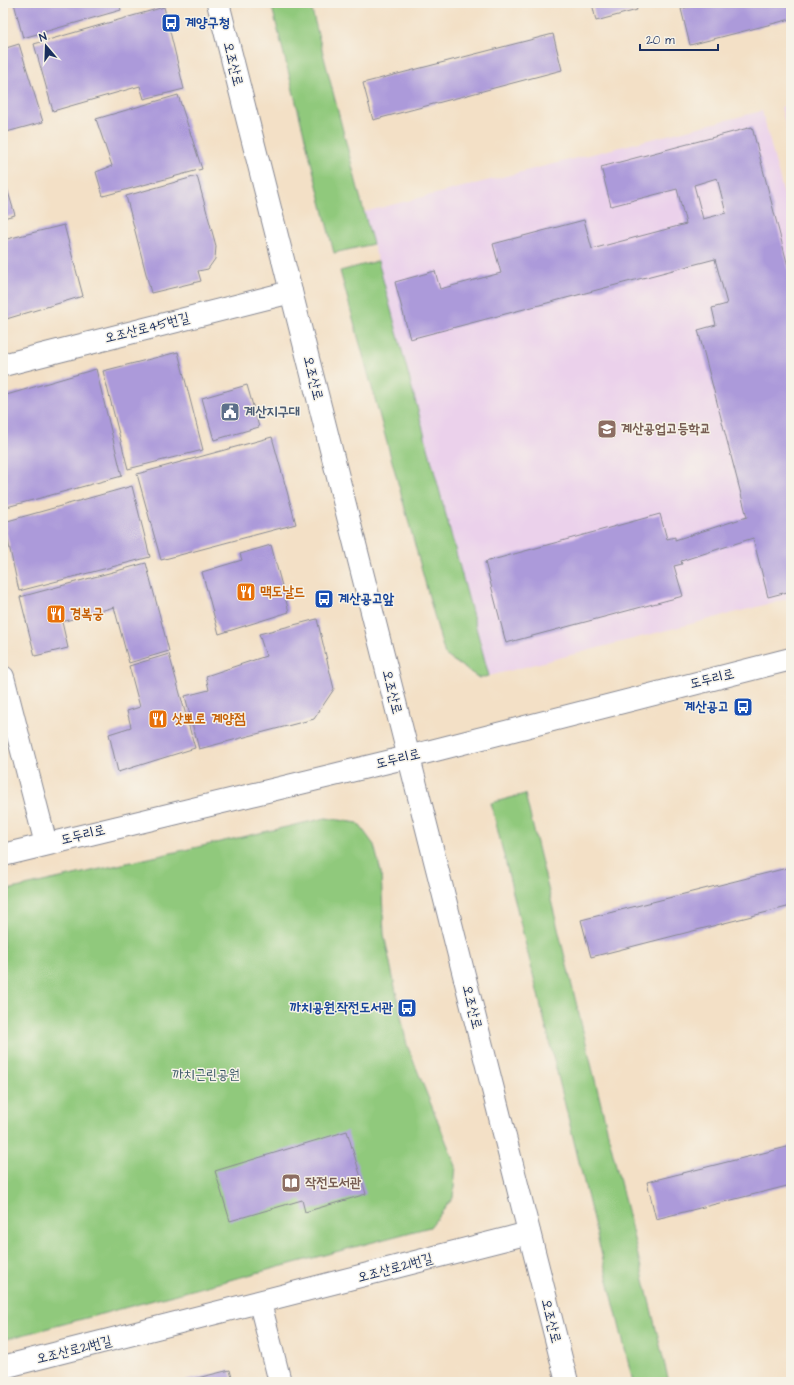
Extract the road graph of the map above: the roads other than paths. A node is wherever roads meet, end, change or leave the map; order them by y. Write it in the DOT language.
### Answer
graph roads {
  1 [pos="218,3"];
  2 [pos="291,292"];
  3 [pos="3,365"];
  4 [pos="791,659"];
  5 [pos="3,677"];
  6 [pos="408,757"];
  7 [pos="46,844"];
  8 [pos="3,855"];
  9 [pos="529,1233"];
  10 [pos="260,1302"];
  11 [pos="3,1368"];
  12 [pos="280,1382"];
  13 [pos="566,1382"];
  1 -- 2 [label="street, 오조산로"];
  2 -- 3 [label="street, 오조산로45번길"];
  2 -- 6 [label="street, 오조산로"];
  4 -- 6 [label="street, 도두리로"];
  5 -- 7 [label="street"];
  6 -- 7 [label="street, 도두리로"];
  6 -- 9 [label="street, 오조산로"];
  7 -- 8 [label="street, 도두리로"];
  9 -- 10 [label="street, 오조산로21번길"];
  9 -- 13 [label="street, 오조산로"];
  10 -- 11 [label="street, 오조산로21번길"];
  10 -- 12 [label="street"];
}
